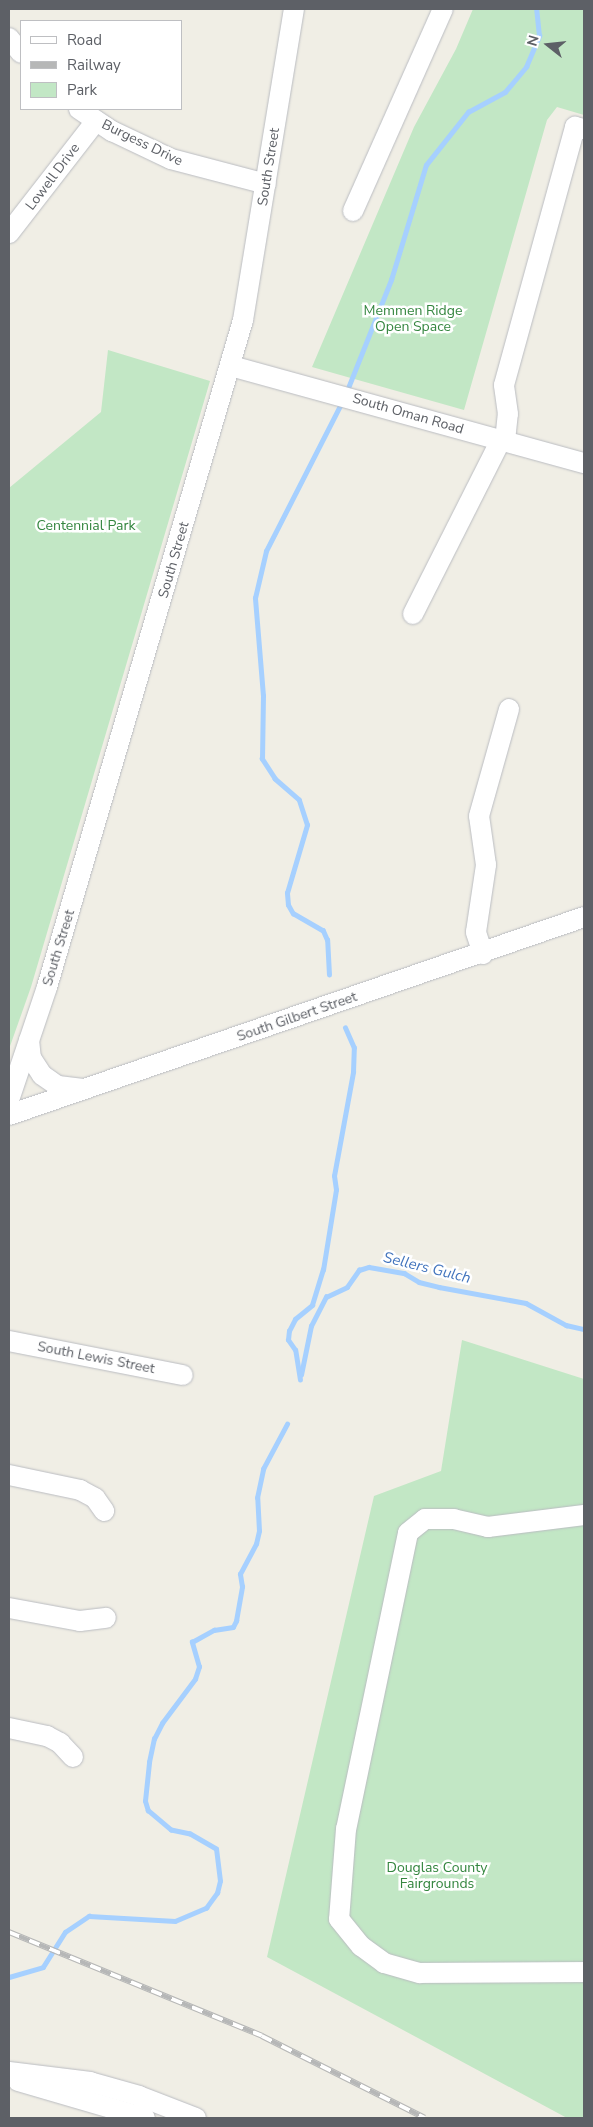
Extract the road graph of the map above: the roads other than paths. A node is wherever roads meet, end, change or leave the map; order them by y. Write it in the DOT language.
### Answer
graph roads {
  1 [pos="294,9"];
  2 [pos="443,9"];
  3 [pos="9,38"];
  4 [pos="20,53"];
  5 [pos="80,110"];
  6 [pos="96,121"];
  7 [pos="584,129"];
  8 [pos="266,184"];
  9 [pos="353,211"];
  10 [pos="9,233"];
  11 [pos="231,366"];
  12 [pos="503,440"];
  13 [pos="584,463"];
  14 [pos="413,614"];
  15 [pos="509,709"];
  16 [pos="584,918"];
  17 [pos="483,954"];
  18 [pos="29,1040"];
  19 [pos="87,1089"];
  20 [pos="9,1100"];
  21 [pos="9,1115"];
  22 [pos="9,1341"];
  23 [pos="183,1375"];
  24 [pos="9,1475"];
  25 [pos="104,1511"];
  26 [pos="584,1515"];
  27 [pos="9,1608"];
  28 [pos="106,1618"];
  29 [pos="9,1728"];
  30 [pos="73,1757"];
  31 [pos="584,1972"];
  32 [pos="9,2072"];
  33 [pos="9,2079"];
  34 [pos="145,2118"];
  35 [pos="196,2118"];
  1 -- 8 [label="street, South Street"];
  2 -- 9 [label="street"];
  3 -- 4 [label="street"];
  5 -- 6 [label="street, Burgess Drive"];
  6 -- 8 [label="street, Burgess Drive"];
  6 -- 10 [label="street, Lowell Drive"];
  7 -- 12 [label="street"];
  8 -- 11 [label="street, South Street"];
  11 -- 12 [label="street, South Oman Road"];
  11 -- 18 [label="street, South Street"];
  12 -- 13 [label="street, South Oman Road"];
  12 -- 14 [label="street"];
  15 -- 17 [label="street"];
  16 -- 17 [label="street, South Gilbert Street"];
  17 -- 19 [label="street, South Gilbert Street"];
  18 -- 19 [label="street"];
  18 -- 20 [label="street, South Street"];
  19 -- 21 [label="street, South Gilbert Street"];
  22 -- 23 [label="street, South Lewis Street"];
  24 -- 25 [label="street"];
  26 -- 31 [label="street"];
  27 -- 28 [label="street"];
  29 -- 30 [label="street"];
  32 -- 35 [label="street"];
  33 -- 34 [label="street"];
}
